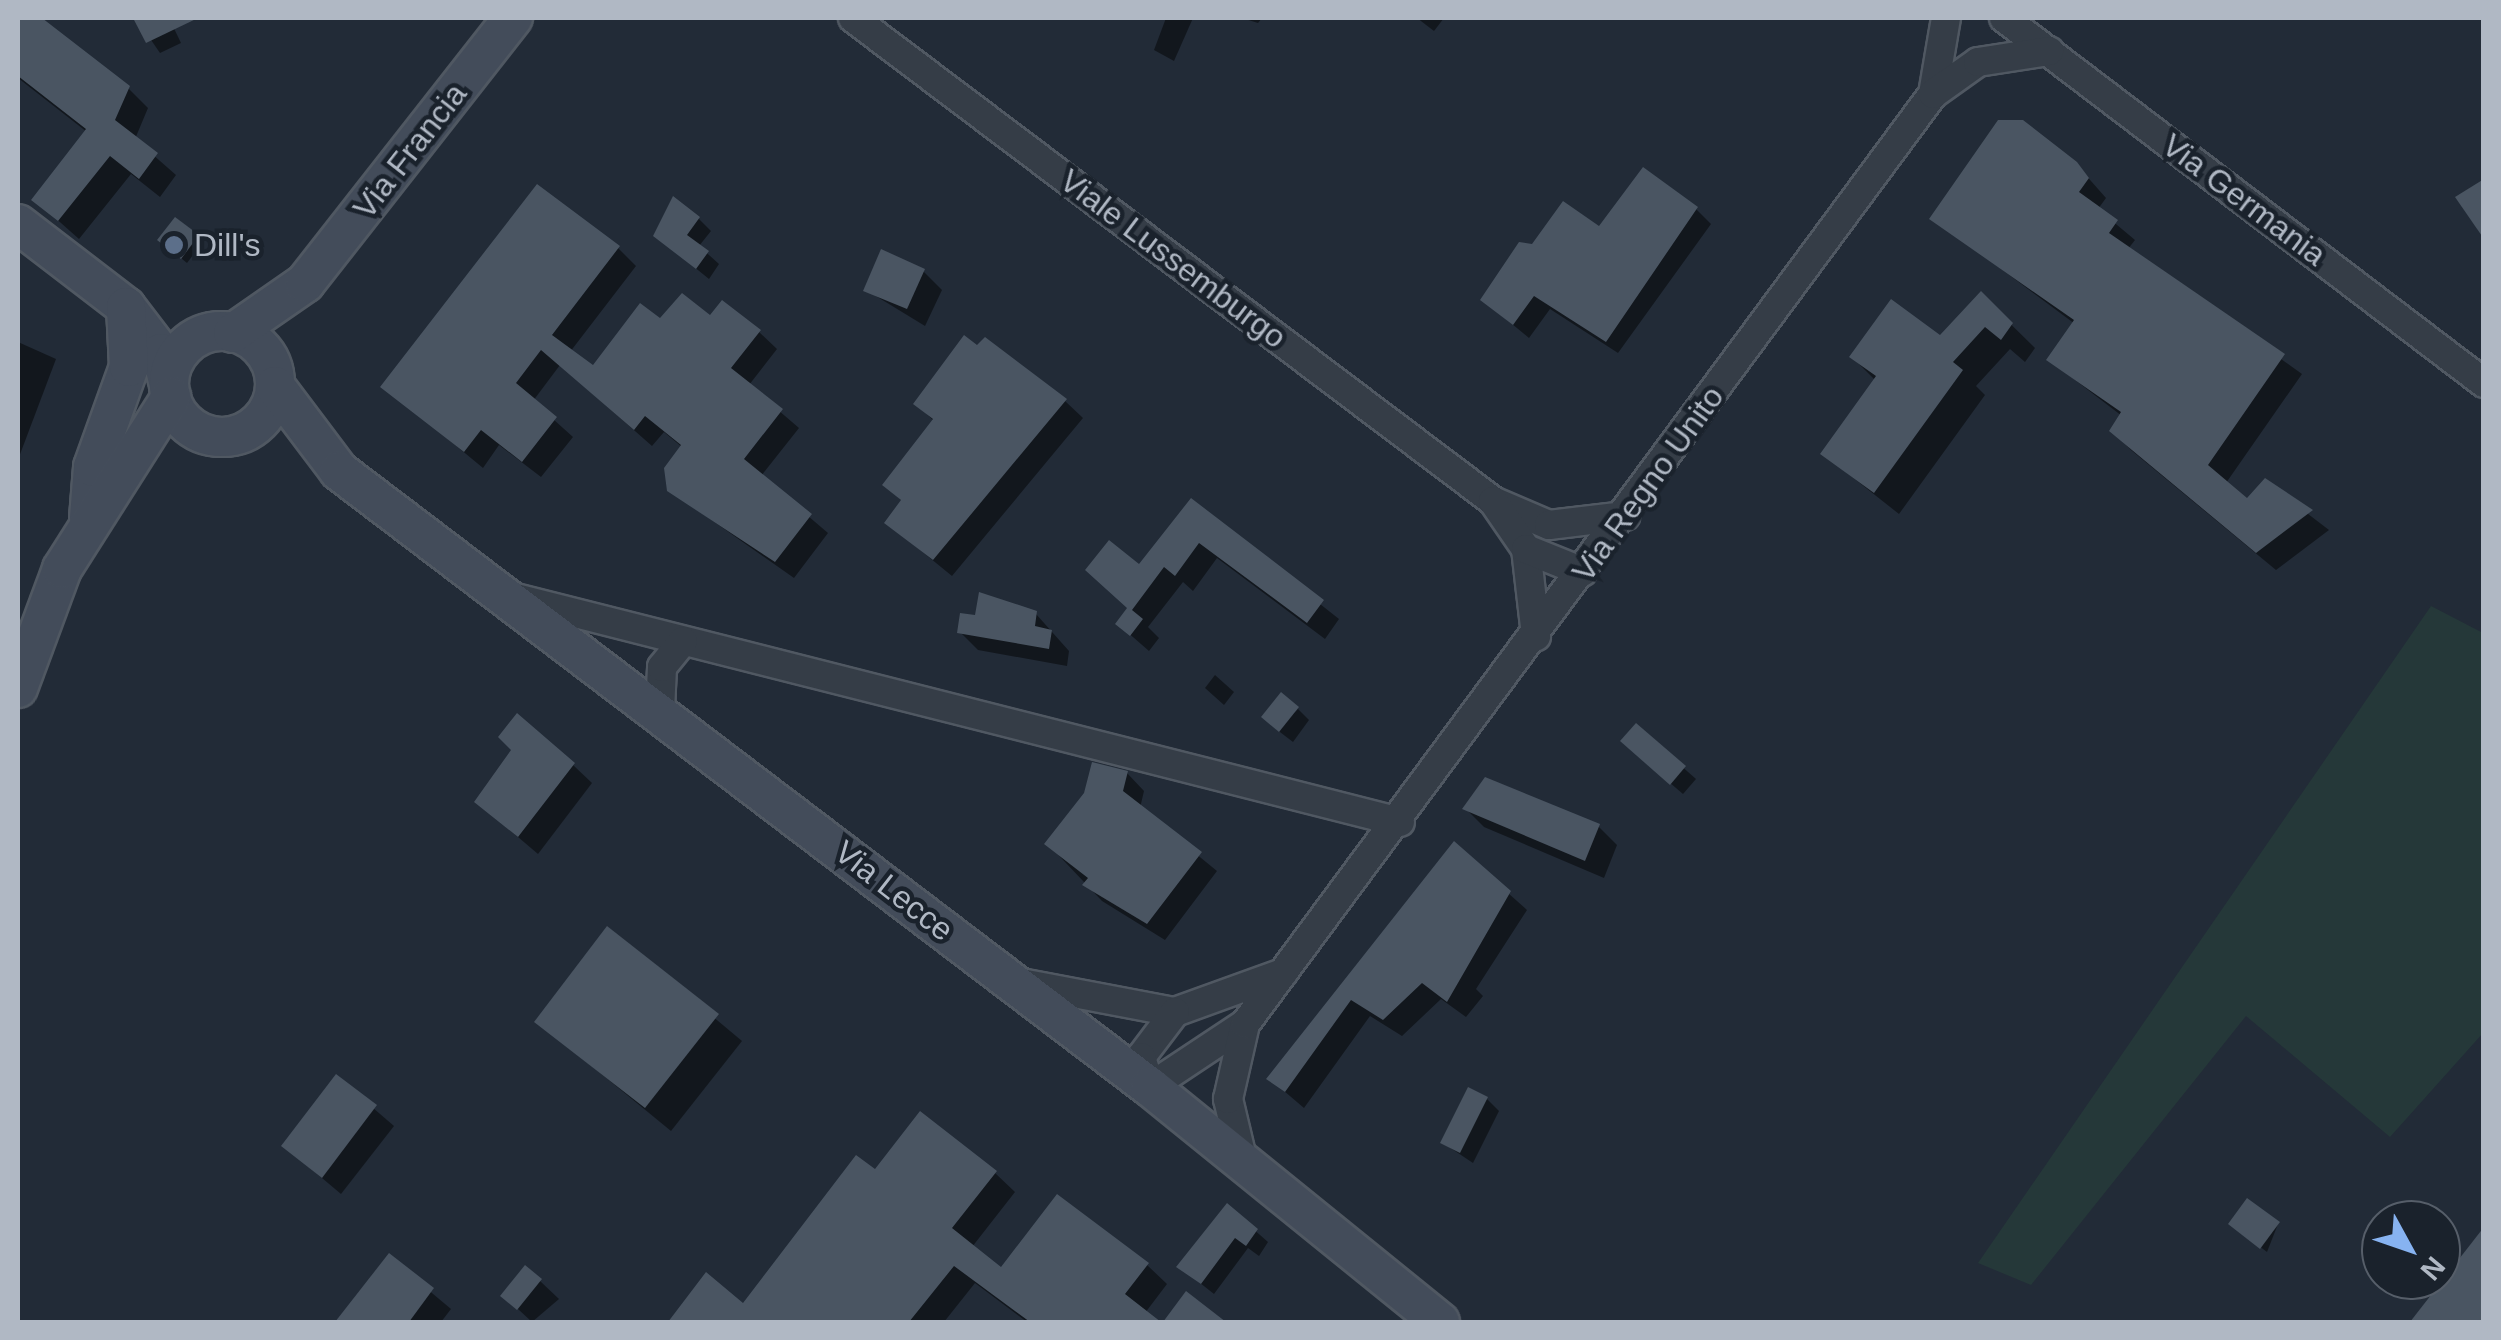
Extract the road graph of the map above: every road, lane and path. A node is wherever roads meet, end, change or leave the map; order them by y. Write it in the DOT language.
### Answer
graph roads {
  1 [pos="513,18"];
  2 [pos="853,18"];
  3 [pos="1946,18"];
  4 [pos="2004,18"];
  5 [pos="2049,51"];
  6 [pos="1933,94"];
  7 [pos="18,224"];
  8 [pos="305,283"];
  9 [pos="126,307"];
  10 [pos="222,332"];
  11 [pos="274,377"];
  12 [pos="2484,384"];
  13 [pos="170,392"];
  14 [pos="220,436"];
  15 [pos="339,471"];
  16 [pos="1494,501"];
  17 [pos="1625,516"];
  18 [pos="88,520"];
  19 [pos="1549,525"];
  20 [pos="1526,549"];
  21 [pos="1584,572"];
  22 [pos="512,597"];
  23 [pos="1536,636"];
  24 [pos="683,641"];
  25 [pos="18,688"];
  26 [pos="660,710"];
  27 [pos="1400,822"];
  28 [pos="1285,973"];
  29 [pos="1010,980"];
  30 [pos="1175,1012"];
  31 [pos="1245,1024"];
  32 [pos="1150,1087"];
  33 [pos="1244,1162"];
  34 [pos="1440,1322"];
  1 -- 8 [label="main road, Via Francia"];
  2 -- 16 [label="street, Viale Lussemburgo"];
  3 -- 6 [label="street"];
  4 -- 5 [label="street, Via Germania"];
  5 -- 6 [label="street, Via Regno Unito"];
  5 -- 12 [label="street, Via Germania"];
  6 -- 17 [label="street, Via Regno Unito"];
  7 -- 9 [label="main road"];
  8 -- 10 [label="main road"];
  8 -- 11 [label="main road"];
  9 -- 10 [label="main road"];
  9 -- 13 [label="main road"];
  9 -- 18 [label="main road"];
  10 -- 11 [label="main road"];
  10 -- 13 [label="main road"];
  11 -- 14 [label="main road"];
  11 -- 15 [label="main road, Via Lecce"];
  13 -- 14 [label="main road"];
  13 -- 18 [label="main road"];
  14 -- 15 [label="main road, Via Lecce"];
  14 -- 18 [label="main road"];
  15 -- 22 [label="main road, Via Lecce"];
  16 -- 19 [label="street"];
  16 -- 20 [label="street"];
  17 -- 19 [label="street"];
  17 -- 21 [label="street, Via Regno Unito"];
  18 -- 25 [label="main road"];
  19 -- 21 [label="street"];
  20 -- 21 [label="street"];
  20 -- 23 [label="street"];
  21 -- 23 [label="street, Via Regno Unito"];
  22 -- 24 [label="street"];
  22 -- 26 [label="main road, Via Lecce"];
  23 -- 27 [label="street, Via Regno Unito"];
  24 -- 26 [label="street"];
  24 -- 27 [label="street"];
  26 -- 29 [label="main road, Via Lecce"];
  27 -- 28 [label="street, Via Regno Unito"];
  28 -- 30 [label="street"];
  28 -- 31 [label="street, Via Regno Unito"];
  29 -- 30 [label="street"];
  29 -- 32 [label="main road, Via Lecce"];
  30 -- 32 [label="street"];
  31 -- 32 [label="street"];
  31 -- 33 [label="street"];
  32 -- 33 [label="main road, Via Lecce"];
  33 -- 34 [label="main road, Via Lecce"];
}
